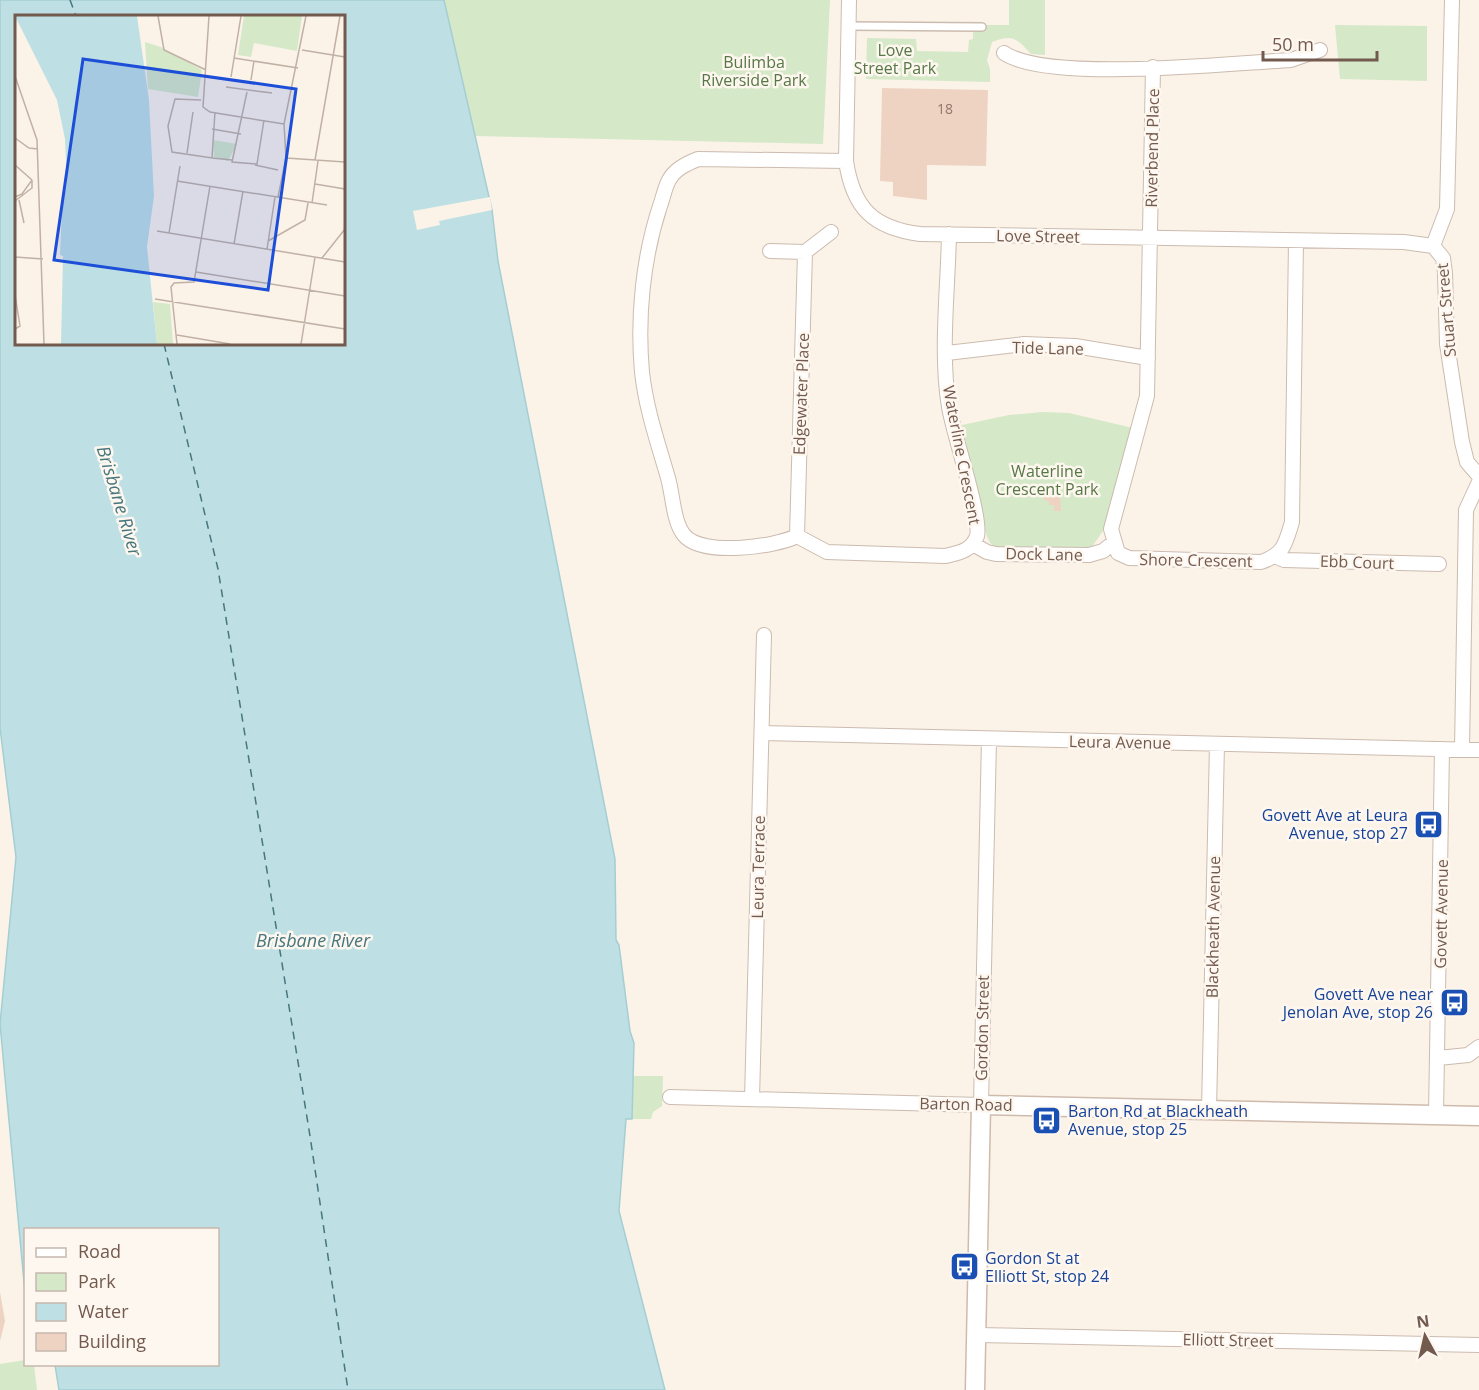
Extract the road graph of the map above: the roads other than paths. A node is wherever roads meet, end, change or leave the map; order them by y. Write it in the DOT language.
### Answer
graph roads {
  1 [pos="849,0"];
  2 [pos="1452,0"];
  3 [pos="849,26"];
  4 [pos="982,27"];
  5 [pos="1320,50"];
  6 [pos="1005,53"];
  7 [pos="1153,67"];
  8 [pos="846,161"];
  9 [pos="831,232"];
  10 [pos="949,234"];
  11 [pos="1150,238"];
  12 [pos="1296,241"];
  13 [pos="1433,246"];
  14 [pos="770,251"];
  15 [pos="805,252"];
  16 [pos="947,353"];
  17 [pos="1148,358"];
  18 [pos="1479,476"];
  19 [pos="1479,482"];
  20 [pos="797,536"];
  21 [pos="1113,543"];
  22 [pos="973,544"];
  23 [pos="1277,556"];
  24 [pos="1439,564"];
  25 [pos="764,635"];
  26 [pos="762,733"];
  27 [pos="989,739"];
  28 [pos="1217,744"];
  29 [pos="1442,749"];
  30 [pos="1462,749"];
  31 [pos="1479,750"];
  32 [pos="1479,1047"];
  33 [pos="1438,1058"];
  34 [pos="670,1098"];
  35 [pos="752,1099"];
  36 [pos="981,1105"];
  37 [pos="1209,1110"];
  38 [pos="1436,1114"];
  39 [pos="1479,1116"];
  40 [pos="976,1335"];
  41 [pos="1479,1345"];
  42 [pos="975,1390"];
  1 -- 3 [label="street, Love Street"];
  2 -- 13 [label="street, Stuart Street"];
  3 -- 4 [label="lane"];
  3 -- 8 [label="street, Love Street"];
  5 -- 7 [label="street"];
  6 -- 7 [label="street, Riverbend Place"];
  7 -- 11 [label="street, Riverbend Place"];
  8 -- 10 [label="street, Love Street"];
  8 -- 20 [label="street"];
  9 -- 15 [label="street"];
  10 -- 11 [label="street, Love Street"];
  10 -- 16 [label="street, Waterline Crescent"];
  11 -- 12 [label="street, Love Street"];
  11 -- 17 [label="street"];
  12 -- 13 [label="street, Love Street"];
  12 -- 23 [label="street, Shore Crescent"];
  13 -- 18 [label="street, Stuart Street"];
  14 -- 15 [label="street"];
  15 -- 20 [label="street, Edgewater Place"];
  16 -- 17 [label="street, Tide Lane"];
  16 -- 22 [label="street, Waterline Crescent"];
  17 -- 21 [label="street"];
  19 -- 30 [label="street"];
  20 -- 22 [label="street, Waterline Crescent"];
  21 -- 22 [label="street, Dock Lane"];
  21 -- 23 [label="street, Shore Crescent"];
  23 -- 24 [label="street, Ebb Court"];
  25 -- 26 [label="street, Leura Terrace"];
  26 -- 27 [label="street, Leura Avenue"];
  26 -- 35 [label="street, Leura Terrace"];
  27 -- 28 [label="street, Leura Avenue"];
  27 -- 36 [label="street, Gordon Street"];
  28 -- 29 [label="street, Leura Avenue"];
  28 -- 37 [label="street, Blackheath Avenue"];
  29 -- 30 [label="street, Leura Avenue"];
  29 -- 33 [label="street, Govett Avenue"];
  30 -- 31 [label="street, Leura Avenue"];
  32 -- 33 [label="street"];
  33 -- 38 [label="street, Govett Avenue"];
  34 -- 35 [label="street, Barton Road"];
  35 -- 36 [label="street, Barton Road"];
  36 -- 37 [label="street, Barton Road"];
  36 -- 40 [label="street, Gordon Street"];
  37 -- 38 [label="street, Barton Road"];
  38 -- 39 [label="street, Barton Road"];
  40 -- 41 [label="street, Elliott Street"];
  40 -- 42 [label="street, Gordon Street"];
}
